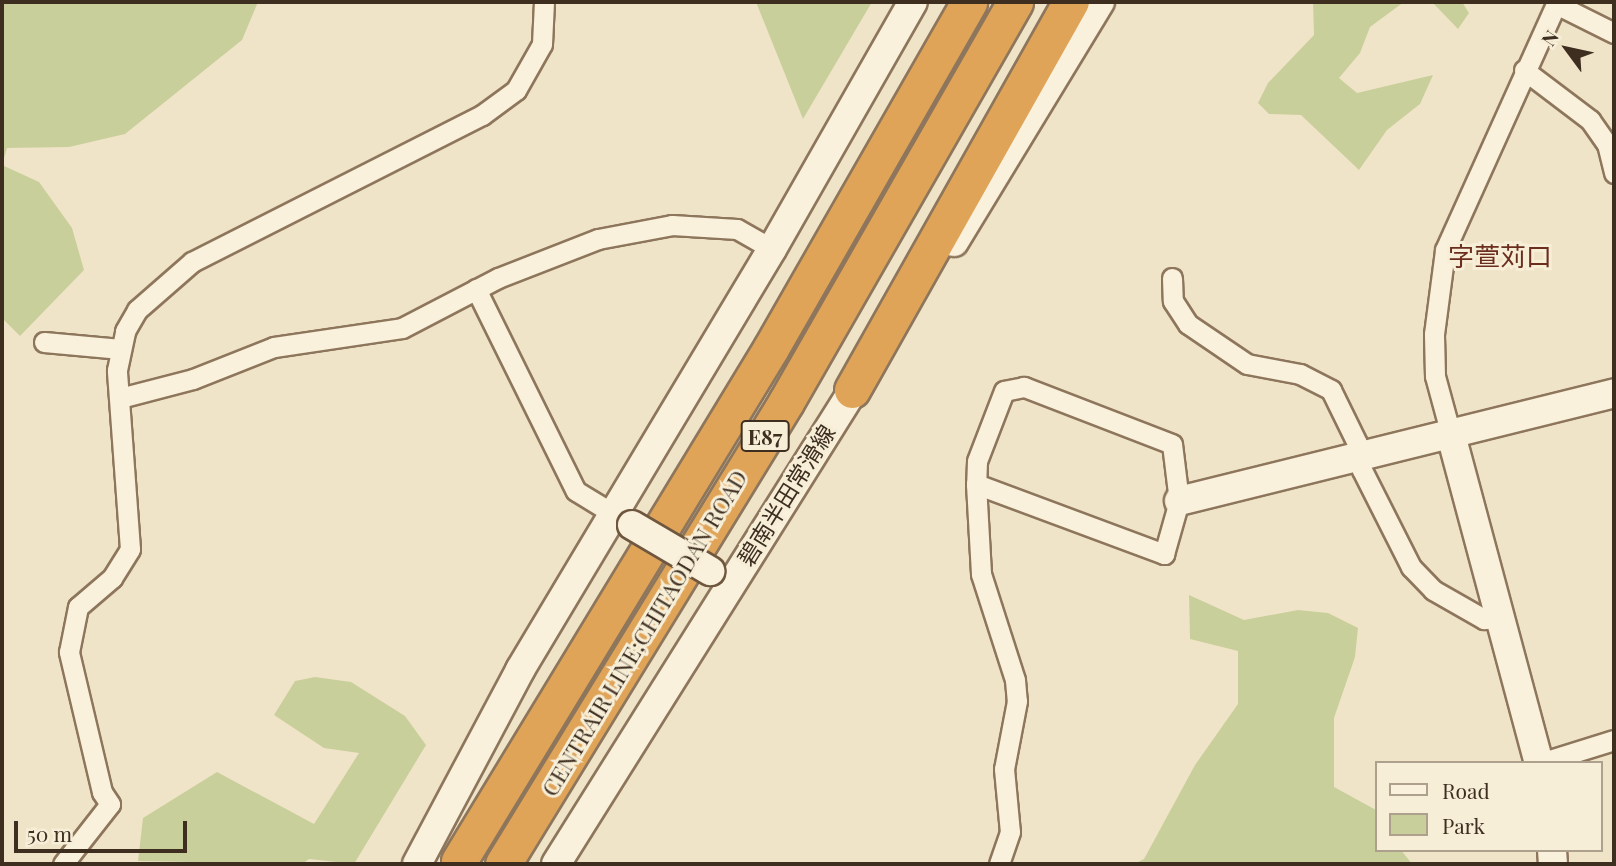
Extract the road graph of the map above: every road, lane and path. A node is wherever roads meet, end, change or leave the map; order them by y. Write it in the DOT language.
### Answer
graph roads {
  1 [pos="544,2"];
  2 [pos="913,2"];
  3 [pos="969,2"];
  4 [pos="1016,2"];
  5 [pos="1071,2"];
  6 [pos="1100,2"];
  7 [pos="1556,3"];
  8 [pos="1614,33"];
  9 [pos="1524,69"];
  10 [pos="1614,173"];
  11 [pos="772,249"];
  12 [pos="1172,278"];
  13 [pos="476,289"];
  14 [pos="44,342"];
  15 [pos="121,349"];
  16 [pos="852,390"];
  17 [pos="1614,393"];
  18 [pos="120,398"];
  19 [pos="1451,435"];
  20 [pos="1359,458"];
  21 [pos="976,484"];
  22 [pos="1179,501"];
  23 [pos="622,519"];
  24 [pos="721,578"];
  25 [pos="1498,618"];
  26 [pos="1614,740"];
  27 [pos="1539,761"];
  28 [pos="1546,761"];
  29 [pos="459,861"];
  30 [pos="63,864"];
  31 [pos="417,864"];
  32 [pos="503,864"];
  33 [pos="556,864"];
  34 [pos="999,864"];
  1 -- 15 [label="street"];
  2 -- 11 [label="main road"];
  3 -- 29 [label="highway, CENTRAIR LINE;CHITAODAN ROAD / E87"];
  4 -- 32 [label="highway, CENTRAIR LINE;CHITAODAN ROAD / E87"];
  5 -- 16 [label="highway"];
  6 -- 16 [label="main road, 碧南半田常滑線"];
  7 -- 8 [label="street"];
  7 -- 9 [label="street"];
  9 -- 10 [label="street"];
  9 -- 19 [label="street"];
  11 -- 13 [label="street"];
  11 -- 23 [label="main road"];
  12 -- 20 [label="street"];
  13 -- 18 [label="street"];
  13 -- 23 [label="street"];
  14 -- 15 [label="street"];
  15 -- 18 [label="street"];
  16 -- 24 [label="main road, 碧南半田常滑線"];
  17 -- 19 [label="main road"];
  18 -- 30 [label="street"];
  19 -- 20 [label="main road"];
  19 -- 25 [label="main road"];
  20 -- 22 [label="main road"];
  20 -- 25 [label="street"];
  21 -- 22 [label="street"];
  21 -- 22 [label="street"];
  21 -- 34 [label="street"];
  23 -- 24 [label="main road, 碧南半田常滑線, bridge"];
  23 -- 31 [label="main road"];
  24 -- 33 [label="main road"];
  25 -- 27 [label="main road"];
  26 -- 28 [label="street"];
}
